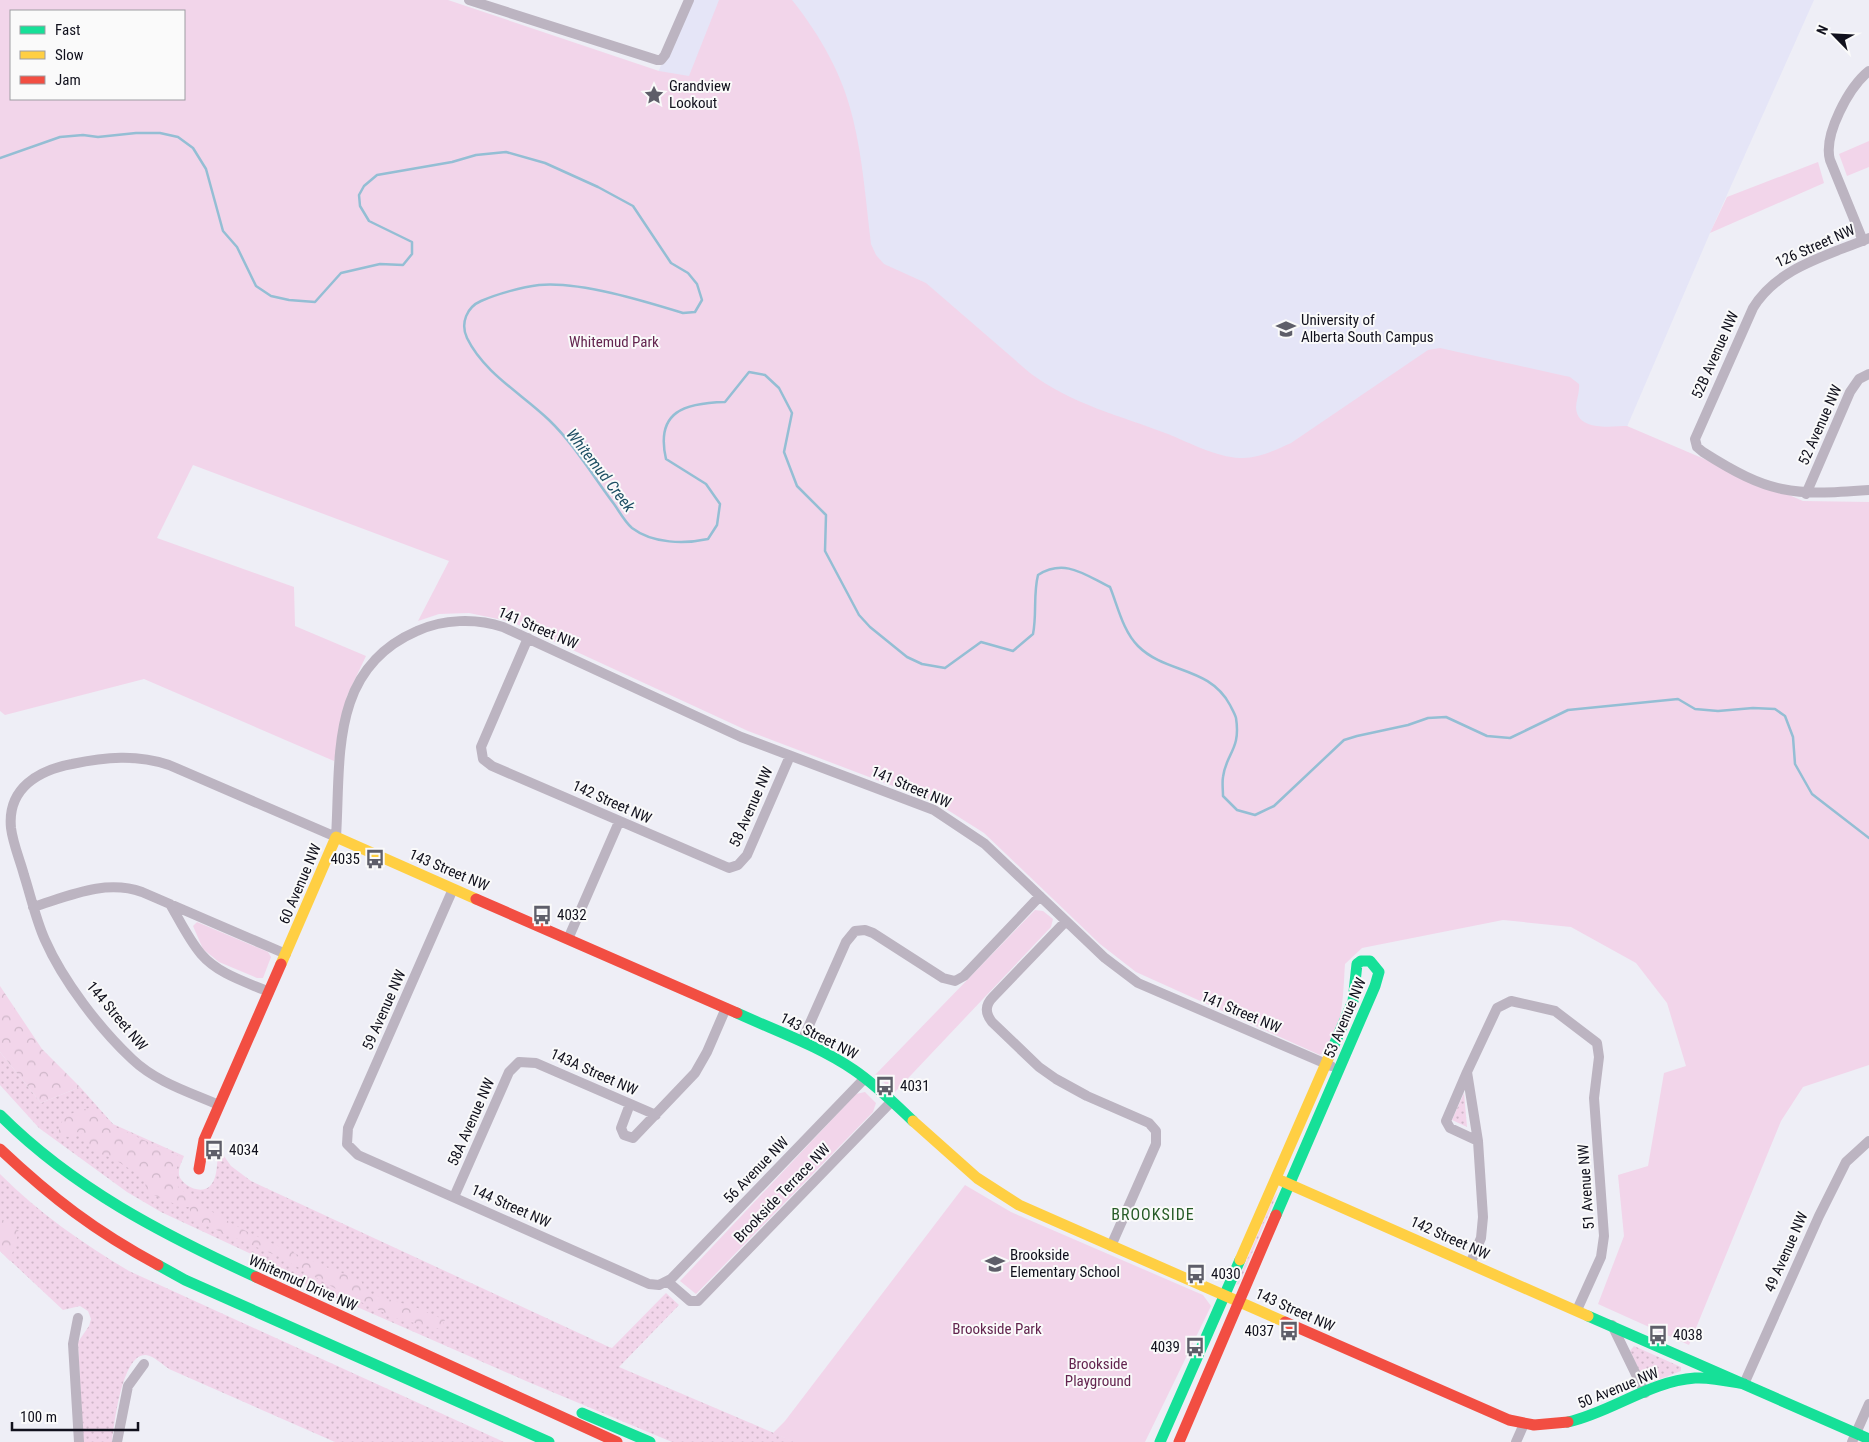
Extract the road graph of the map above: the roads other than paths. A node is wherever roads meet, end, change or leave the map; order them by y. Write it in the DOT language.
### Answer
graph roads {
  1 [pos="470,0"];
  2 [pos="689,0"];
  3 [pos="1869,71"];
  4 [pos="1866,240"];
  5 [pos="1774,281"];
  6 [pos="1869,374"];
  7 [pos="1869,490"];
  8 [pos="1806,494"];
  9 [pos="424,628"];
  10 [pos="528,638"];
  11 [pos="790,756"];
  12 [pos="64,766"];
  13 [pos="620,822"];
  14 [pos="336,838"];
  15 [pos="735,867"];
  16 [pos="453,888"];
  17 [pos="1040,896"];
  18 [pos="170,904"];
  19 [pos="33,907"];
  20 [pos="1066,921"];
  21 [pos="568,939"];
  22 [pos="286,954"];
  23 [pos="269,992"];
  24 [pos="726,1008"];
  25 [pos="802,1041"];
  26 [pos="519,1062"];
  27 [pos="1326,1064"];
  28 [pos="1339,1070"];
  29 [pos="1467,1072"];
  30 [pos="865,1078"];
  31 [pos="891,1102"];
  32 [pos="630,1104"];
  33 [pos="219,1105"];
  34 [pos="0,1109"];
  35 [pos="0,1115"];
  36 [pos="656,1115"];
  37 [pos="8,1124"];
  38 [pos="1478,1141"];
  39 [pos="1869,1141"];
  40 [pos="347,1144"];
  41 [pos="0,1149"];
  42 [pos="199,1169"];
  43 [pos="1275,1178"];
  44 [pos="1289,1184"];
  45 [pos="454,1197"];
  46 [pos="1111,1246"];
  47 [pos="1470,1264"];
  48 [pos="668,1282"];
  49 [pos="1224,1295"];
  50 [pos="1238,1301"];
  51 [pos="1577,1310"];
  52 [pos="78,1318"];
  53 [pos="1612,1325"];
  54 [pos="375,1332"];
  55 [pos="144,1364"];
  56 [pos="1744,1384"];
  57 [pos="1644,1393"];
  58 [pos="1869,1404"];
  59 [pos="495,1418"];
  60 [pos="1524,1424"];
  61 [pos="1854,1438"];
  62 [pos="1869,1440"];
  63 [pos="79,1442"];
  64 [pos="117,1442"];
  65 [pos="537,1442"];
  66 [pos="548,1442"];
  67 [pos="617,1442"];
  68 [pos="650,1442"];
  69 [pos="1160,1442"];
  70 [pos="1179,1442"];
  71 [pos="1516,1442"];
  1 -- 2 [label="street"];
  3 -- 4 [label="street"];
  4 -- 5 [label="street, 126 Street NW"];
  5 -- 8 [label="street, 52B Avenue NW"];
  6 -- 8 [label="street, 52 Avenue NW"];
  7 -- 8 [label="street"];
  9 -- 10 [label="street, 141 Street NW"];
  9 -- 14 [label="street, 60 Avenue NW"];
  10 -- 11 [label="street, 141 Street NW"];
  10 -- 13 [label="street, 142 Street NW"];
  11 -- 15 [label="street, 58 Avenue NW"];
  11 -- 17 [label="street, 141 Street NW"];
  12 -- 14 [label="street, 143 Street NW"];
  12 -- 19 [label="street, 144 Street NW"];
  13 -- 15 [label="street, 142 Street NW"];
  13 -- 21 [label="street"];
  14 -- 16 [label="main road, 143 Street NW"];
  14 -- 22 [label="main road, 60 Avenue NW"];
  16 -- 21 [label="main road, 143 Street NW"];
  16 -- 40 [label="street, 59 Avenue NW"];
  17 -- 20 [label="street, 141 Street NW"];
  17 -- 25 [label="street"];
  18 -- 19 [label="street"];
  18 -- 22 [label="street"];
  18 -- 23 [label="street"];
  19 -- 33 [label="street, 144 Street NW"];
  20 -- 27 [label="street, 141 Street NW"];
  20 -- 46 [label="street"];
  21 -- 24 [label="main road, 143 Street NW"];
  22 -- 23 [label="main road, 60 Avenue NW"];
  23 -- 33 [label="main road, 60 Avenue NW"];
  24 -- 25 [label="main road, 143 Street NW"];
  24 -- 36 [label="street"];
  25 -- 30 [label="main road, 143 Street NW"];
  26 -- 32 [label="street, 143A Street NW"];
  26 -- 45 [label="street, 58A Avenue NW"];
  27 -- 28 [label="street, 141 Street NW"];
  27 -- 28 [label="main road, 53 Avenue NW"];
  27 -- 43 [label="main road, 53 Avenue NW"];
  28 -- 44 [label="main road, 53 Avenue NW"];
  29 -- 38 [label="street"];
  29 -- 38 [label="street"];
  29 -- 51 [label="street, 51 Avenue NW"];
  30 -- 31 [label="main road, 143 Street NW"];
  30 -- 48 [label="street, 56 Avenue NW"];
  31 -- 46 [label="main road, 143 Street NW"];
  31 -- 48 [label="street, Brookside Terrace NW"];
  32 -- 36 [label="street, 143A Street NW"];
  32 -- 36 [label="street"];
  33 -- 42 [label="main road, 60 Avenue NW"];
  34 -- 37 [label="main road"];
  35 -- 37 [label="main road, Whitemud Drive NW"];
  37 -- 54 [label="main road, Whitemud Drive NW"];
  38 -- 47 [label="street"];
  39 -- 56 [label="street, 49 Avenue NW"];
  40 -- 45 [label="street, 144 Street NW"];
  41 -- 59 [label="main road"];
  43 -- 44 [label="main road, 142 Street NW"];
  43 -- 49 [label="main road, 53 Avenue NW"];
  44 -- 47 [label="main road, 142 Street NW"];
  44 -- 50 [label="main road, 53 Avenue NW"];
  45 -- 48 [label="street, 144 Street NW"];
  46 -- 49 [label="main road, 143 Street NW"];
  47 -- 51 [label="main road, 142 Street NW"];
  49 -- 50 [label="main road, 143 Street NW"];
  49 -- 69 [label="main road, 53 Avenue NW"];
  50 -- 60 [label="main road, 143 Street NW"];
  50 -- 70 [label="main road, 53 Avenue NW"];
  51 -- 53 [label="main road, 142 Street NW"];
  52 -- 63 [label="street"];
  53 -- 56 [label="main road, 142 Street NW"];
  53 -- 57 [label="street"];
  54 -- 67 [label="main road, Whitemud Drive NW"];
  54 -- 68 [label="main road"];
  55 -- 64 [label="street"];
  56 -- 57 [label="main road, 50 Avenue NW"];
  56 -- 61 [label="main road, 142 Street NW"];
  57 -- 60 [label="main road, 50 Avenue NW"];
  58 -- 61 [label="street"];
  59 -- 65 [label="main road"];
  59 -- 66 [label="main road"];
  60 -- 71 [label="street"];
  61 -- 62 [label="main road, 142 Street NW"];
}
